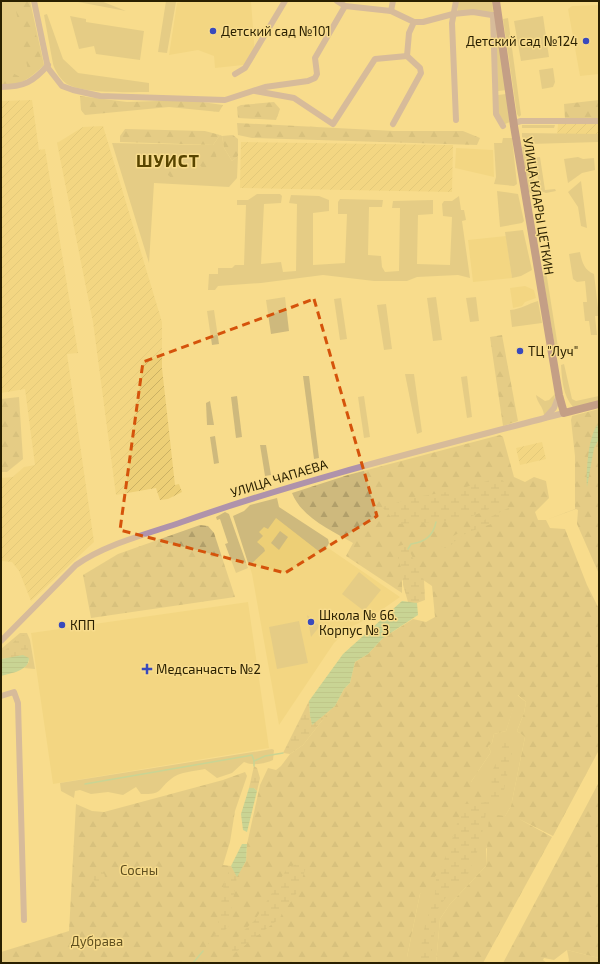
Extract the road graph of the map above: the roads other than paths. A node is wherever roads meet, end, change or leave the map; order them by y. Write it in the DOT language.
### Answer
graph roads {
  1 [pos="34,1"];
  2 [pos="285,1"];
  3 [pos="337,1"];
  4 [pos="374,1"];
  5 [pos="393,1"];
  6 [pos="456,1"];
  7 [pos="496,1"];
  8 [pos="345,6"];
  9 [pos="374,8"];
  10 [pos="391,11"];
  11 [pos="453,14"];
  12 [pos="496,15"];
  13 [pos="414,22"];
  14 [pos="407,56"];
  15 [pos="48,65"];
  16 [pos="235,74"];
  17 [pos="1,87"];
  18 [pos="255,91"];
  19 [pos="456,120"];
  20 [pos="599,122"];
  21 [pos="514,123"];
  22 [pos="393,124"];
  23 [pos="503,126"];
  24 [pos="559,395"];
  25 [pos="599,404"];
  26 [pos="564,413"];
  27 [pos="542,419"];
  28 [pos="1,641"];
  29 [pos="1,696"];
  30 [pos="24,920"];
  1 -- 15 [label="street"];
  2 -- 16 [label="street"];
  3 -- 8 [label="street"];
  4 -- 9 [label="street"];
  5 -- 10 [label="street"];
  6 -- 11 [label="street"];
  7 -- 12 [label="main road, УЛИЦА КЛАРЫ ЦЕТКИН"];
  8 -- 9 [label="street"];
  8 -- 18 [label="street"];
  9 -- 10 [label="street"];
  10 -- 13 [label="street"];
  11 -- 12 [label="street"];
  11 -- 13 [label="street"];
  11 -- 19 [label="street"];
  12 -- 21 [label="main road, УЛИЦА КЛАРЫ ЦЕТКИН"];
  12 -- 23 [label="street"];
  13 -- 14 [label="street"];
  14 -- 18 [label="street"];
  14 -- 22 [label="street"];
  15 -- 17 [label="street"];
  15 -- 18 [label="street"];
  20 -- 21 [label="street"];
  21 -- 24 [label="main road, УЛИЦА КЛАРЫ ЦЕТКИН"];
  24 -- 26 [label="main road, УЛИЦА КЛАРЫ ЦЕТКИН"];
  24 -- 27 [label="street"];
  25 -- 26 [label="main road, УЛИЦА ЧАПАЕВА"];
  26 -- 27 [label="street, УЛИЦА ЧАПАЕВА"];
  27 -- 28 [label="street, УЛИЦА ЧАПАЕВА"];
  29 -- 30 [label="street"];
}
